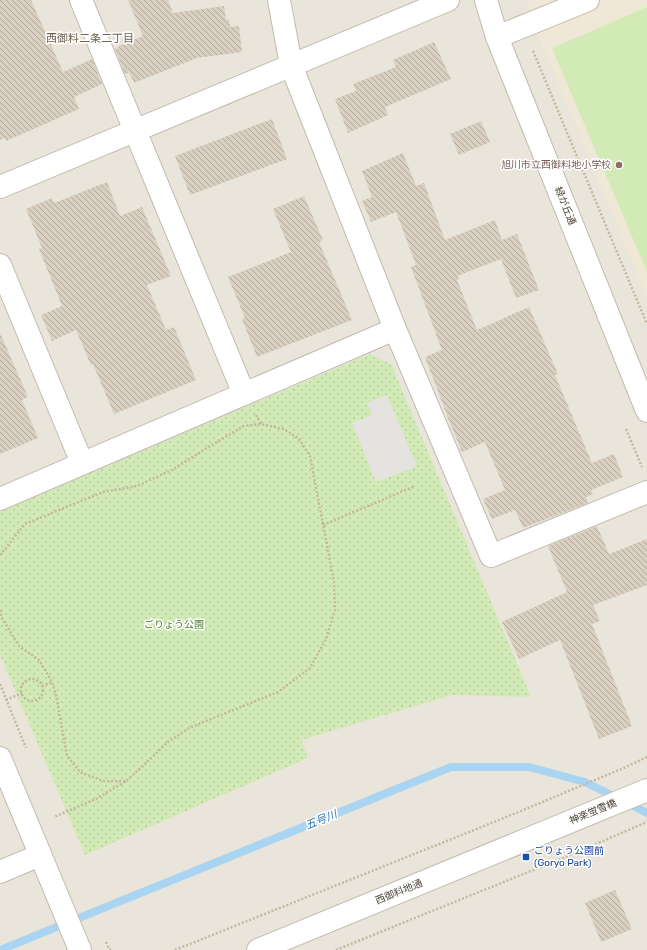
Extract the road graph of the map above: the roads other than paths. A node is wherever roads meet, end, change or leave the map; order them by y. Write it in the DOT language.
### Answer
graph roads {
  1 [pos="81,0"];
  2 [pos="279,0"];
  3 [pos="448,0"];
  4 [pos="486,0"];
  5 [pos="588,0"];
  6 [pos="497,37"];
  7 [pos="292,65"];
  8 [pos="135,130"];
  9 [pos="0,186"];
  10 [pos="0,265"];
  11 [pos="395,329"];
  12 [pos="244,394"];
  13 [pos="647,411"];
  14 [pos="82,463"];
  15 [pos="647,492"];
  16 [pos="0,499"];
  17 [pos="0,758"];
  18 [pos="647,790"];
  19 [pos="540,834"];
  20 [pos="40,855"];
  21 [pos="0,872"];
  22 [pos="80,950"];
  23 [pos="258,950"];
  1 -- 8 [label="street"];
  2 -- 7 [label="street"];
  3 -- 7 [label="street"];
  4 -- 6 [label="street, 緑が丘通"];
  5 -- 6 [label="street"];
  6 -- 13 [label="street, 緑が丘通"];
  7 -- 8 [label="street"];
  7 -- 11 [label="street"];
  8 -- 9 [label="street"];
  8 -- 12 [label="street"];
  10 -- 14 [label="street"];
  11 -- 12 [label="street"];
  11 -- 15 [label="street"];
  12 -- 14 [label="street"];
  14 -- 16 [label="street"];
  17 -- 20 [label="street"];
  18 -- 19 [label="street, 神楽蛍雪橋"];
  19 -- 23 [label="street, 西御料地通"];
  20 -- 21 [label="street"];
  20 -- 22 [label="street"];
}
